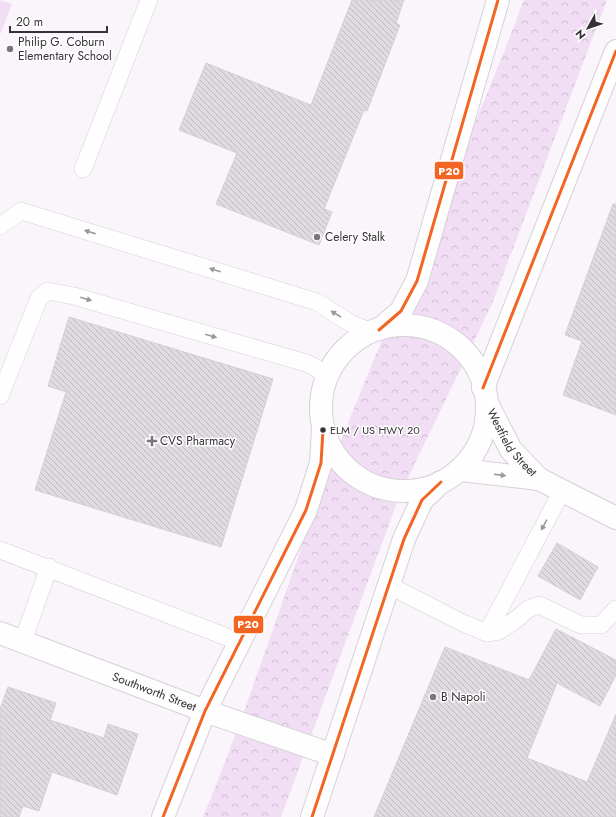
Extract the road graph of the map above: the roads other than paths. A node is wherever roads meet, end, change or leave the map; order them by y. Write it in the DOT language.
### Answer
graph roads {
  1 [pos="149,0"];
  2 [pos="498,0"];
  3 [pos="616,51"];
  4 [pos="83,169"];
  5 [pos="0,226"];
  6 [pos="375,331"];
  7 [pos="7,358"];
  8 [pos="326,376"];
  9 [pos="0,396"];
  10 [pos="485,396"];
  11 [pos="323,430"];
  12 [pos="461,470"];
  13 [pos="539,479"];
  14 [pos="441,482"];
  15 [pos="562,491"];
  16 [pos="616,518"];
  17 [pos="0,550"];
  18 [pos="49,567"];
  19 [pos="388,585"];
  20 [pos="616,609"];
  21 [pos="0,633"];
  22 [pos="487,633"];
  23 [pos="23,641"];
  24 [pos="240,642"];
  25 [pos="205,710"];
  26 [pos="333,755"];
  27 [pos="163,817"];
  28 [pos="312,817"];
  1 -- 4 [label="lane"];
  2 -- 6 [label="main road"];
  3 -- 10 [label="main road"];
  6 -- 5 [label="lane, one-way"];
  6 -- 8 [label="main road"];
  6 -- 10 [label="main road, Westfield Street"];
  7 -- 8 [label="lane, one-way"];
  7 -- 9 [label="lane"];
  8 -- 11 [label="main road"];
  10 -- 12 [label="main road"];
  10 -- 13 [label="main road, Westfield Street"];
  11 -- 14 [label="main road"];
  11 -- 24 [label="main road"];
  12 -- 13 [label="main road, Westfield Street, one-way"];
  12 -- 14 [label="main road"];
  13 -- 15 [label="main road, Westfield Street"];
  14 -- 19 [label="main road"];
  15 -- 16 [label="main road, Westfield Street"];
  15 -- 22 [label="lane, one-way"];
  17 -- 18 [label="lane"];
  18 -- 23 [label="lane"];
  18 -- 24 [label="lane"];
  19 -- 22 [label="lane"];
  19 -- 26 [label="main road"];
  20 -- 22 [label="lane"];
  21 -- 23 [label="main road, Southworth Street"];
  23 -- 25 [label="main road, Southworth Street"];
  24 -- 25 [label="main road"];
  25 -- 26 [label="main road, Southworth Street"];
  25 -- 27 [label="main road"];
  26 -- 28 [label="main road"];
}
